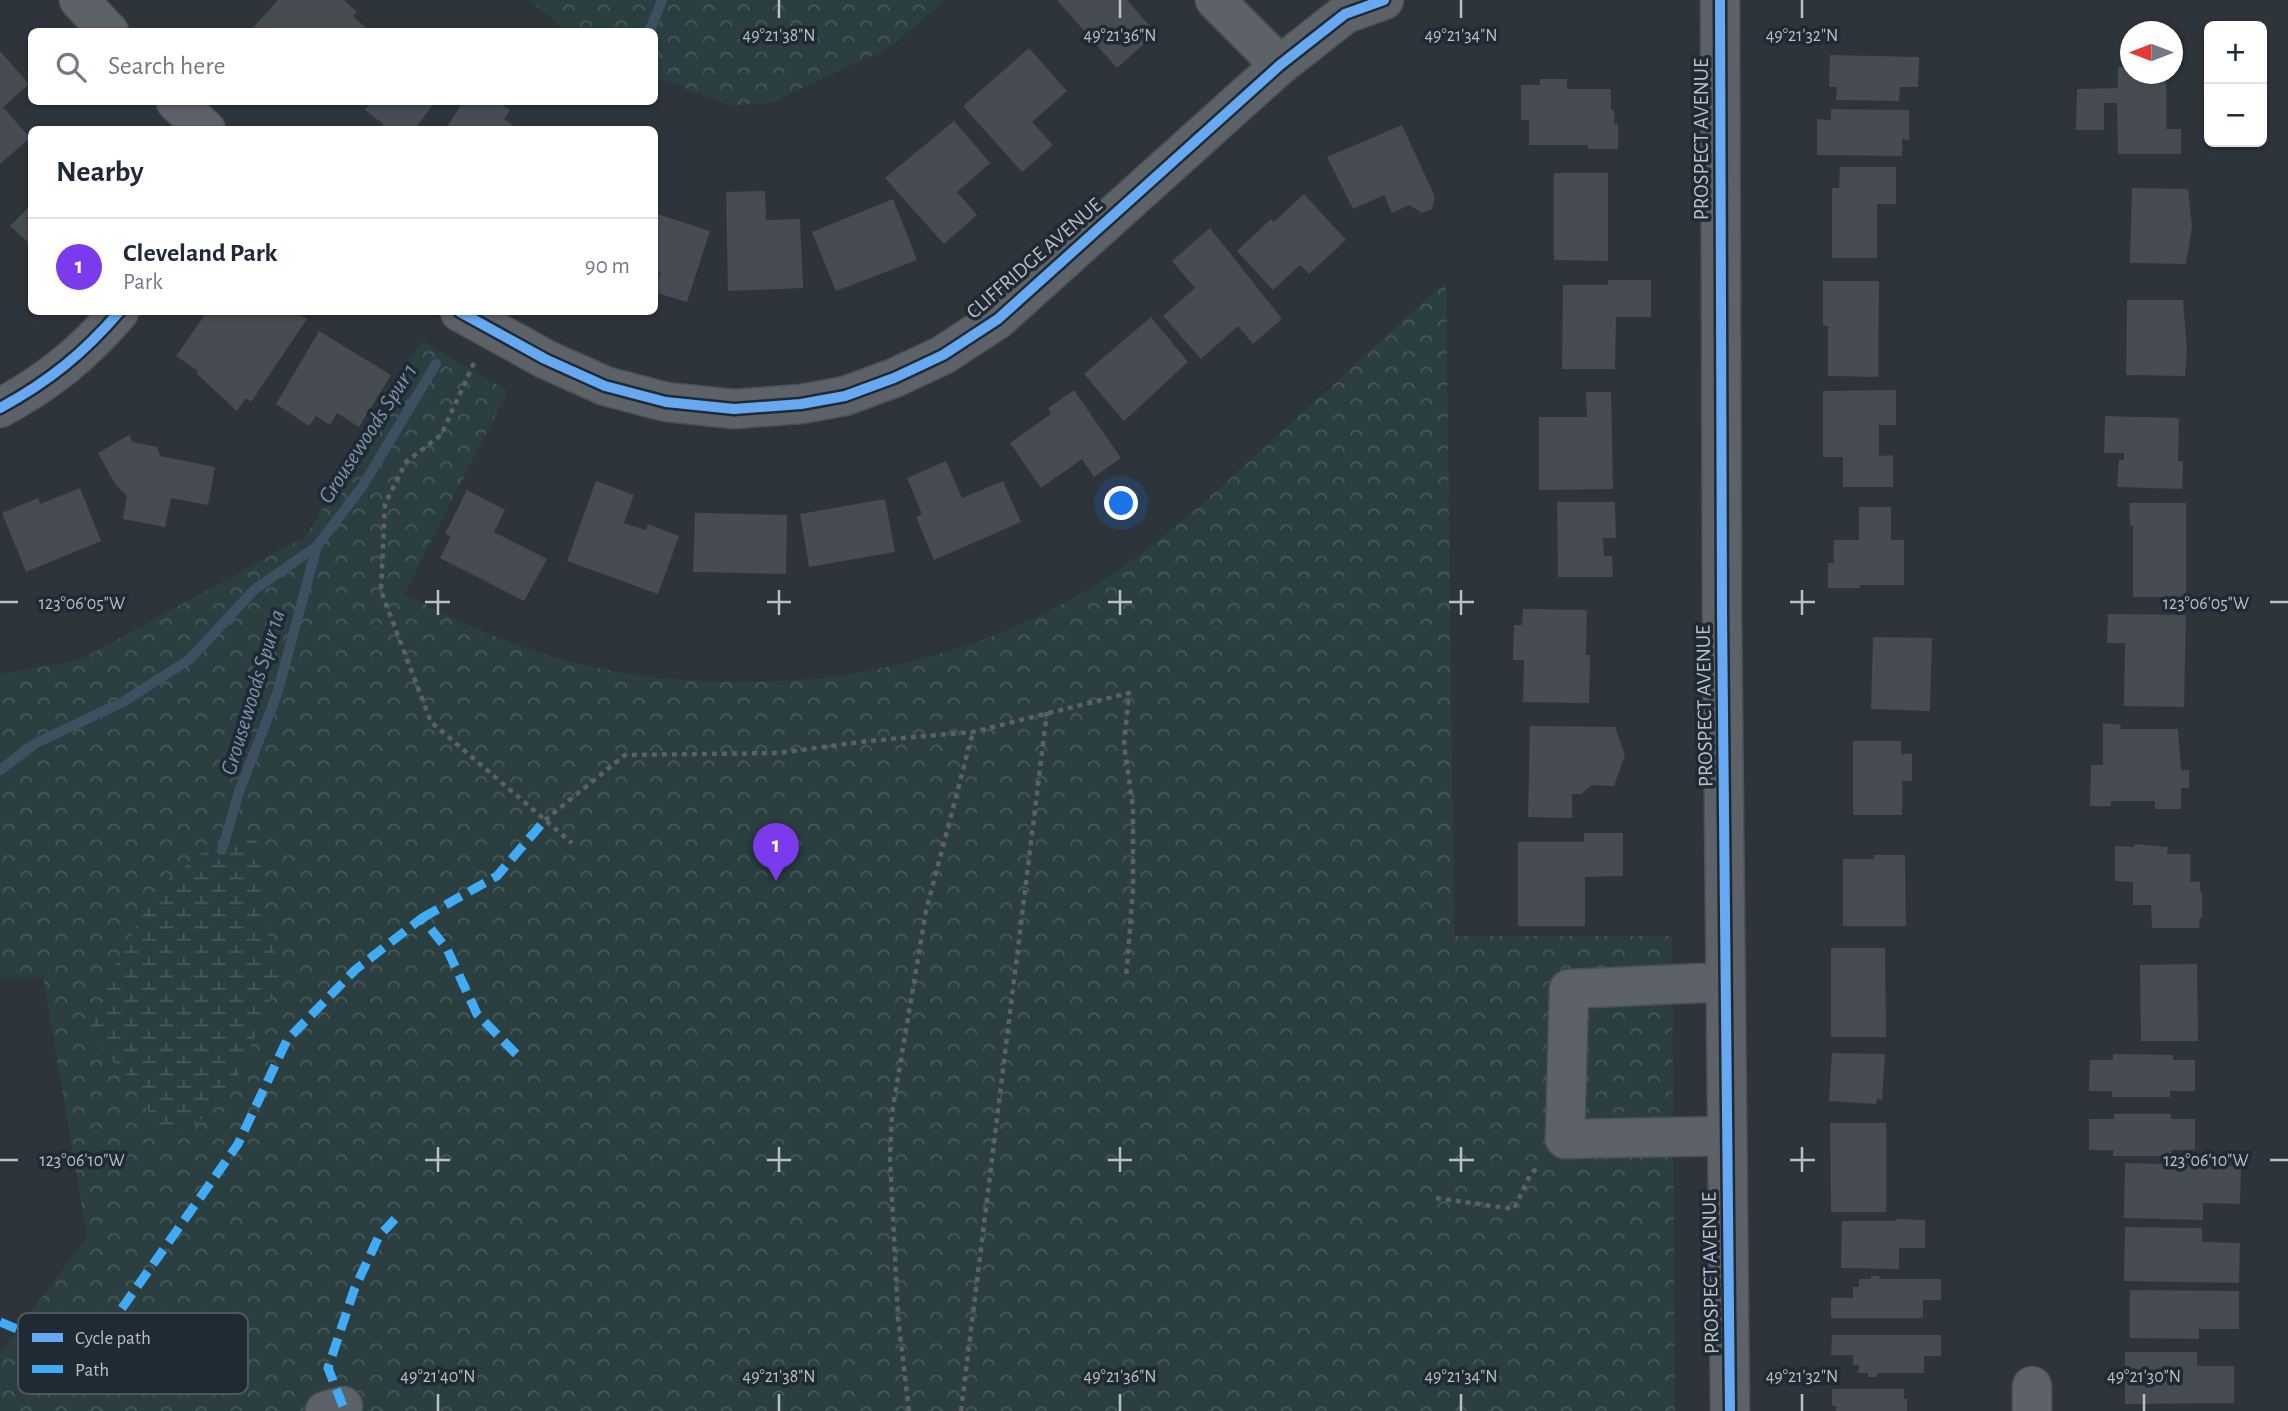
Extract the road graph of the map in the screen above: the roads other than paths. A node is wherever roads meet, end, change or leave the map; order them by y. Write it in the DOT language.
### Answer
graph roads {
  1 [pos="79,0"];
  2 [pos="1215,0"];
  3 [pos="1384,0"];
  4 [pos="1720,0"];
  5 [pos="105,28"];
  6 [pos="1280,65"];
  7 [pos="179,105"];
  8 [pos="202,126"];
  9 [pos="117,315"];
  10 [pos="475,320"];
  11 [pos="0,408"];
  12 [pos="1726,982"];
  13 [pos="1727,1136"];
  14 [pos="1730,1411"];
  1 -- 5 [label="street"];
  2 -- 6 [label="street"];
  3 -- 6 [label="street, CLIFFRIDGE AVENUE"];
  4 -- 12 [label="street, PROSPECT AVENUE"];
  6 -- 10 [label="street, CLIFFRIDGE AVENUE"];
  7 -- 8 [label="street"];
  9 -- 11 [label="street"];
  12 -- 13 [label="street, PROSPECT AVENUE"];
  12 -- 13 [label="street"];
  13 -- 14 [label="street, PROSPECT AVENUE"];
}
